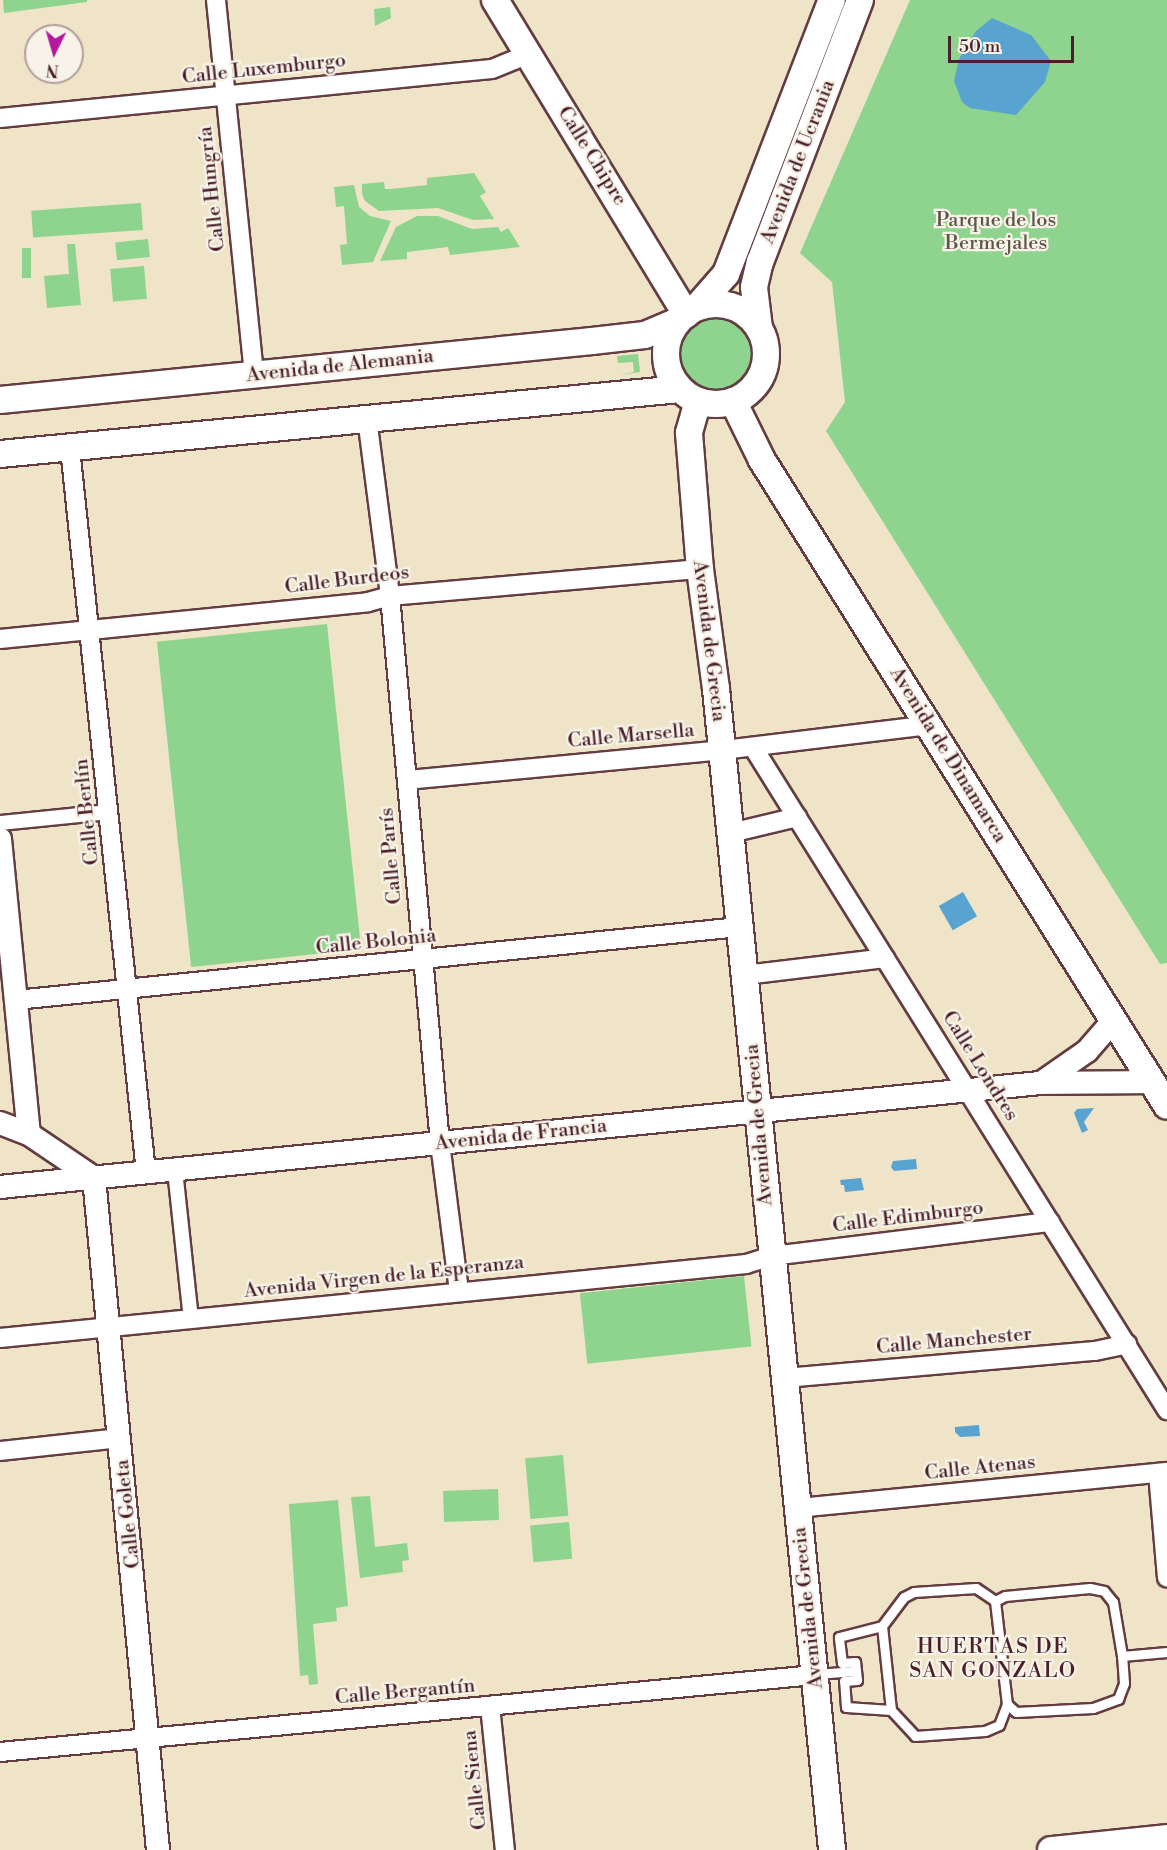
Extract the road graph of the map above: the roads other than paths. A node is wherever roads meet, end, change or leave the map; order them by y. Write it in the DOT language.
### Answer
graph roads {
  1 [pos="216,0"];
  2 [pos="495,0"];
  3 [pos="832,0"];
  4 [pos="860,0"];
  5 [pos="529,54"];
  6 [pos="226,96"];
  7 [pos="0,118"];
  8 [pos="687,314"];
  9 [pos="759,328"];
  10 [pos="254,374"];
  11 [pos="689,395"];
  12 [pos="0,400"];
  13 [pos="733,401"];
  14 [pos="368,418"];
  15 [pos="70,448"];
  16 [pos="0,454"];
  17 [pos="700,570"];
  18 [pos="390,596"];
  19 [pos="91,631"];
  20 [pos="0,639"];
  21 [pos="930,725"];
  22 [pos="753,747"];
  23 [pos="723,750"];
  24 [pos="407,780"];
  25 [pos="109,812"];
  26 [pos="797,817"];
  27 [pos="0,823"];
  28 [pos="731,833"];
  29 [pos="0,839"];
  30 [pos="740,927"];
  31 [pos="885,958"];
  32 [pos="422,960"];
  33 [pos="745,975"];
  34 [pos="127,990"];
  35 [pos="16,1000"];
  36 [pos="1114,1020"];
  37 [pos="1087,1051"];
  38 [pos="1093,1082"];
  39 [pos="1152,1082"];
  40 [pos="1041,1083"];
  41 [pos="968,1090"];
  42 [pos="1167,1106"];
  43 [pos="758,1111"];
  44 [pos="0,1124"];
  45 [pos="29,1134"];
  46 [pos="440,1143"];
  47 [pos="175,1170"];
  48 [pos="146,1172"];
  49 [pos="94,1178"];
  50 [pos="0,1187"];
  51 [pos="1050,1222"];
  52 [pos="772,1256"];
  53 [pos="459,1291"];
  54 [pos="191,1320"];
  55 [pos="107,1328"];
  56 [pos="0,1338"];
  57 [pos="1127,1344"];
  58 [pos="785,1378"];
  59 [pos="1167,1410"];
  60 [pos="120,1438"];
  61 [pos="0,1451"];
  62 [pos="1163,1472"];
  63 [pos="798,1508"];
  64 [pos="1167,1578"];
  65 [pos="994,1601"];
  66 [pos="882,1626"];
  67 [pos="1167,1652"];
  68 [pos="1122,1656"];
  69 [pos="856,1671"];
  70 [pos="814,1675"];
  71 [pos="1007,1704"];
  72 [pos="490,1706"];
  73 [pos="891,1710"];
  74 [pos="148,1740"];
  75 [pos="0,1752"];
  76 [pos="1167,1838"];
  77 [pos="1117,1847"];
  78 [pos="158,1850"];
  79 [pos="505,1850"];
  80 [pos="832,1850"];
  81 [pos="1052,1850"];
  1 -- 6 [label="street, Calle Hungría"];
  2 -- 5 [label="main road, Calle Chipre"];
  3 -- 8 [label="main road, Avenida de Ucrania"];
  4 -- 9 [label="main road, Avenida de Ucrania"];
  5 -- 6 [label="street, Calle Luxemburgo"];
  5 -- 8 [label="main road, Calle Chipre"];
  6 -- 7 [label="street, Calle Luxemburgo"];
  6 -- 10 [label="street, Calle Hungría"];
  8 -- 9 [label="main road"];
  8 -- 10 [label="main road, Avenida de Alemania"];
  8 -- 11 [label="main road"];
  9 -- 13 [label="main road"];
  10 -- 12 [label="main road, Avenida de Alemania"];
  11 -- 13 [label="main road"];
  11 -- 14 [label="main road"];
  11 -- 17 [label="main road, Avenida de Grecia"];
  13 -- 21 [label="main road, Avenida de Dinamarca"];
  14 -- 15 [label="main road"];
  14 -- 18 [label="street, Calle París"];
  15 -- 16 [label="main road"];
  15 -- 19 [label="street, Calle Berlín"];
  17 -- 18 [label="street, Calle Burdeos"];
  17 -- 23 [label="main road, Avenida de Grecia"];
  18 -- 19 [label="street, Calle Burdeos"];
  18 -- 24 [label="street, Calle París"];
  19 -- 20 [label="street, Calle Burdeos"];
  19 -- 25 [label="street, Calle Berlín"];
  21 -- 22 [label="street, Calle Marsella"];
  21 -- 36 [label="main road, Avenida de Dinamarca"];
  22 -- 23 [label="street, Calle Marsella"];
  22 -- 26 [label="street, Calle Londres"];
  23 -- 24 [label="street, Calle Marsella"];
  23 -- 28 [label="main road, Avenida de Grecia"];
  24 -- 32 [label="street, Calle París"];
  25 -- 27 [label="street"];
  25 -- 34 [label="street, Calle Berlín"];
  26 -- 28 [label="street"];
  26 -- 31 [label="street, Calle Londres"];
  28 -- 30 [label="main road, Avenida de Grecia"];
  29 -- 35 [label="street"];
  30 -- 32 [label="street, Calle Bolonia"];
  30 -- 33 [label="main road, Avenida de Grecia"];
  31 -- 33 [label="street"];
  31 -- 41 [label="street, Calle Londres"];
  32 -- 34 [label="street, Calle Bolonia"];
  32 -- 46 [label="street, Calle París"];
  33 -- 43 [label="main road, Avenida de Grecia"];
  34 -- 35 [label="street, Calle Bolonia"];
  34 -- 48 [label="street, Calle Berlín"];
  35 -- 45 [label="street"];
  36 -- 37 [label="street"];
  36 -- 39 [label="main road, Avenida de Dinamarca"];
  37 -- 38 [label="street"];
  37 -- 40 [label="street"];
  38 -- 39 [label="street, Avenida de Francia"];
  38 -- 40 [label="street, Avenida de Francia"];
  39 -- 42 [label="main road, Avenida de Dinamarca"];
  40 -- 41 [label="street, Avenida de Francia"];
  41 -- 43 [label="street, Avenida de Francia"];
  41 -- 51 [label="street, Calle Londres"];
  43 -- 46 [label="street, Avenida de Francia"];
  43 -- 52 [label="main road, Avenida de Grecia"];
  44 -- 45 [label="street"];
  45 -- 49 [label="street"];
  46 -- 47 [label="street, Avenida de Francia"];
  46 -- 53 [label="street, Calle París"];
  47 -- 48 [label="street, Avenida de Francia"];
  47 -- 54 [label="street"];
  48 -- 49 [label="street, Avenida de Francia"];
  49 -- 50 [label="street, Avenida de Francia"];
  49 -- 55 [label="street, Calle Goleta"];
  51 -- 52 [label="street, Calle Edimburgo"];
  51 -- 57 [label="street, Calle Londres"];
  52 -- 53 [label="street, Avenida Virgen de la Esperanza"];
  52 -- 58 [label="main road, Avenida de Grecia"];
  53 -- 54 [label="street, Avenida Virgen de la Esperanza"];
  54 -- 55 [label="street, Avenida Virgen de la Esperanza"];
  55 -- 56 [label="street, Avenida Virgen de la Esperanza"];
  55 -- 60 [label="street, Calle Goleta"];
  57 -- 58 [label="street, Calle Manchester"];
  57 -- 59 [label="street, Calle Londres"];
  58 -- 63 [label="main road, Avenida de Grecia"];
  60 -- 61 [label="street"];
  60 -- 74 [label="street, Calle Goleta"];
  62 -- 63 [label="street, Calle Atenas"];
  62 -- 64 [label="street"];
  63 -- 70 [label="main road, Avenida de Grecia"];
  65 -- 66 [label="lane"];
  65 -- 68 [label="lane"];
  65 -- 71 [label="lane"];
  66 -- 69 [label="lane"];
  66 -- 73 [label="lane"];
  67 -- 68 [label="lane"];
  68 -- 71 [label="lane"];
  69 -- 70 [label="lane"];
  69 -- 73 [label="lane"];
  70 -- 72 [label="street, Calle Bergantín"];
  70 -- 80 [label="main road, Avenida de Grecia"];
  71 -- 73 [label="lane"];
  72 -- 74 [label="street, Calle Bergantín"];
  72 -- 79 [label="street, Calle Siena"];
  74 -- 75 [label="street, Calle Bergantín"];
  74 -- 78 [label="street, Calle Goleta"];
  76 -- 77 [label="main road"];
  77 -- 81 [label="main road"];
}
